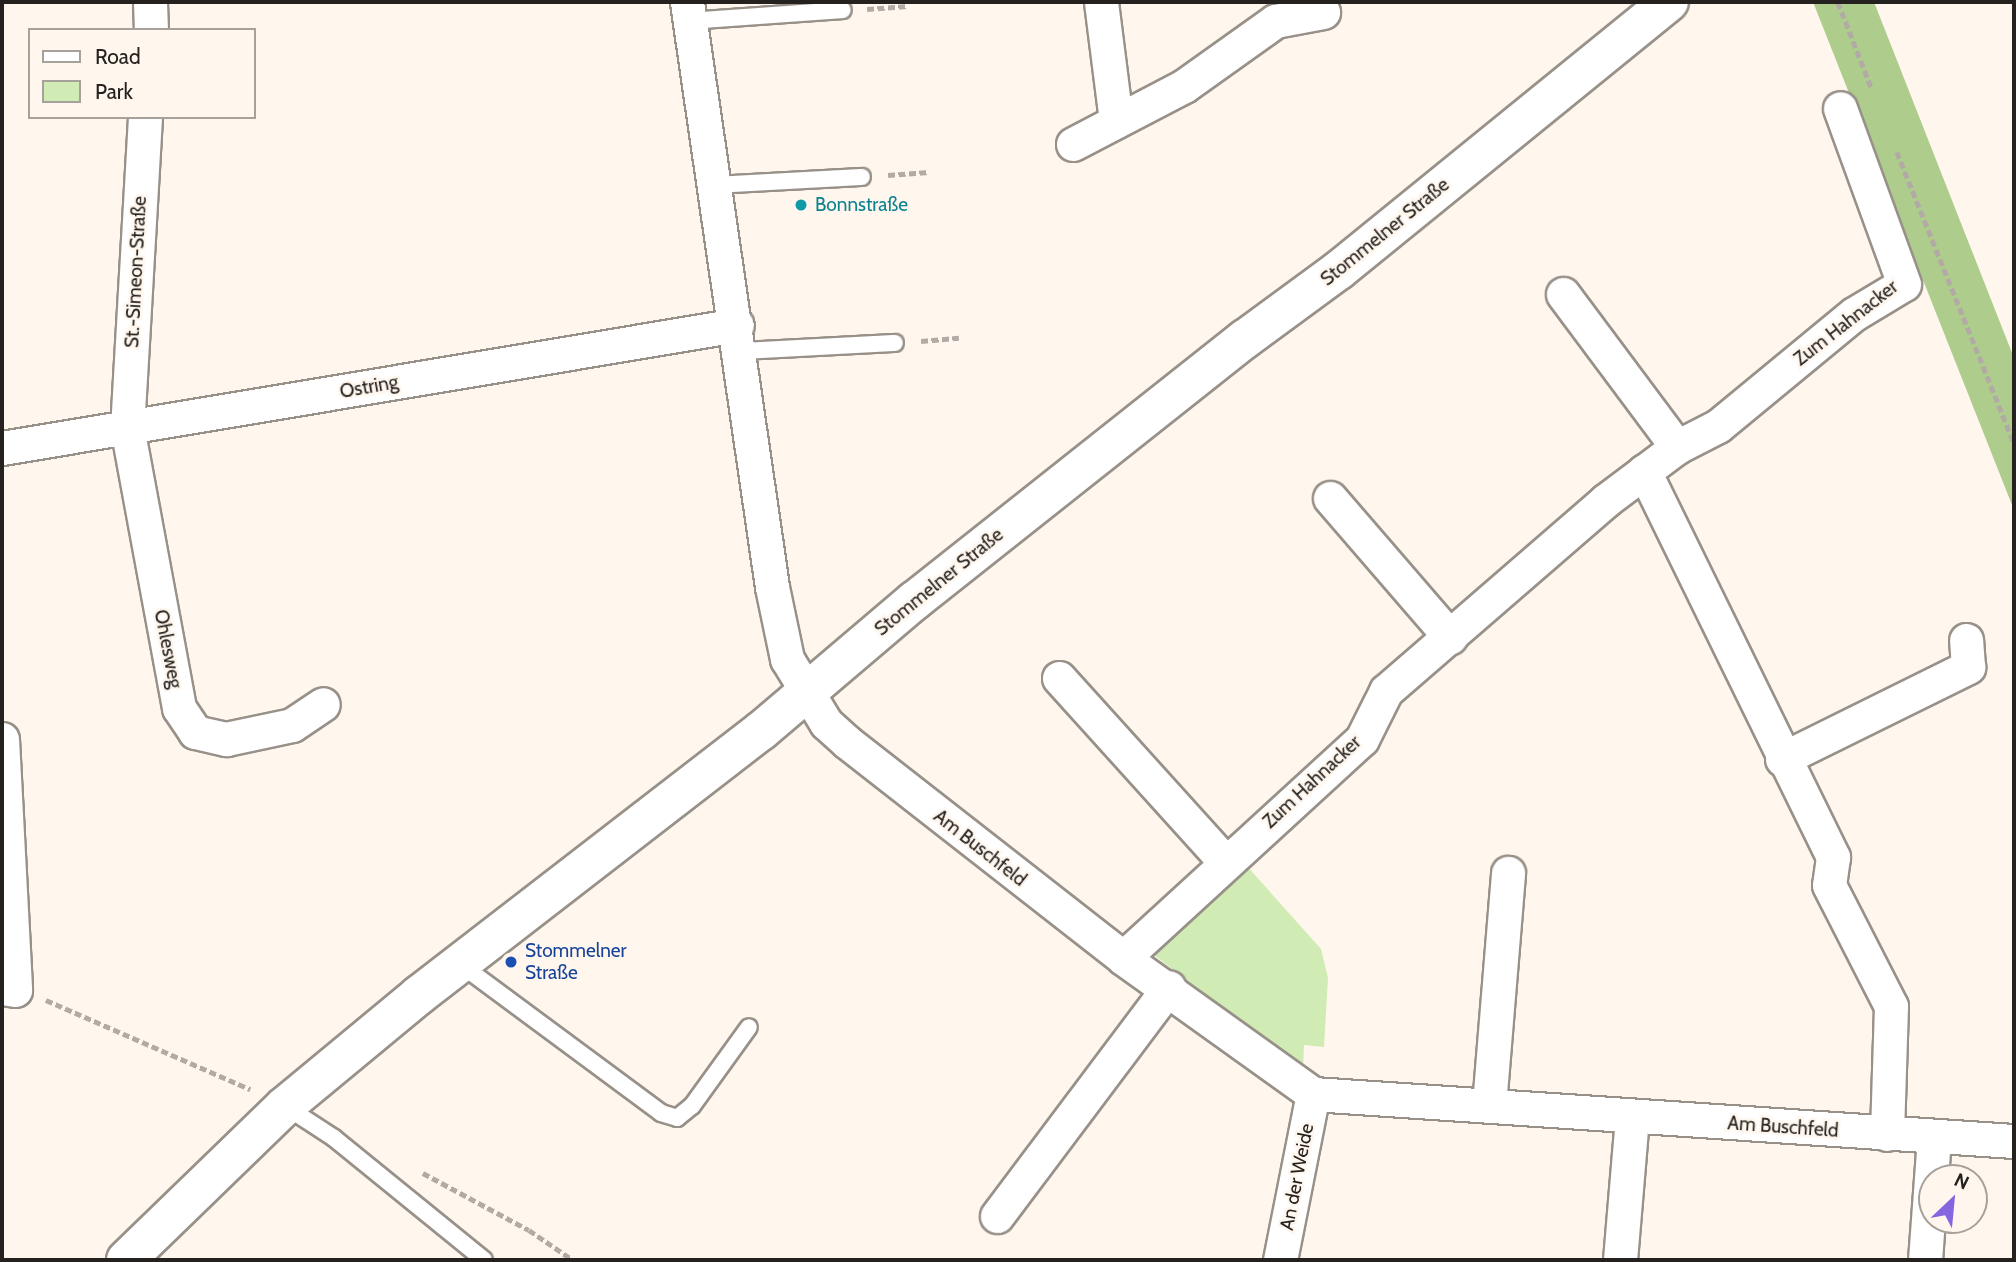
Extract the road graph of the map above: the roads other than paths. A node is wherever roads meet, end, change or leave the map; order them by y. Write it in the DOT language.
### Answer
graph roads {
  1 [pos="150,2"];
  2 [pos="1101,2"];
  3 [pos="1670,2"];
  4 [pos="843,10"];
  5 [pos="688,11"];
  6 [pos="1322,12"];
  7 [pos="151,28"];
  8 [pos="1840,108"];
  9 [pos="145,119"];
  10 [pos="1116,121"];
  11 [pos="1073,145"];
  12 [pos="862,177"];
  13 [pos="713,185"];
  14 [pos="1563,294"];
  15 [pos="739,338"];
  16 [pos="895,343"];
  17 [pos="127,427"];
  18 [pos="1677,447"];
  19 [pos="2,448"];
  20 [pos="1644,471"];
  21 [pos="1330,498"];
  22 [pos="1450,637"];
  23 [pos="1966,640"];
  24 [pos="1059,678"];
  25 [pos="807,691"];
  26 [pos="323,704"];
  27 [pos="2,739"];
  28 [pos="1782,759"];
  29 [pos="1226,862"];
  30 [pos="1508,873"];
  31 [pos="1123,958"];
  32 [pos="458,963"];
  33 [pos="1169,987"];
  34 [pos="8,989"];
  35 [pos="749,1027"];
  36 [pos="1313,1094"];
  37 [pos="1489,1105"];
  38 [pos="285,1106"];
  39 [pos="1632,1117"];
  40 [pos="1887,1134"];
  41 [pos="1934,1137"];
  42 [pos="2014,1140"];
  43 [pos="997,1216"];
  44 [pos="126,1260"];
  45 [pos="484,1260"];
  46 [pos="1280,1260"];
  47 [pos="1620,1260"];
  48 [pos="1925,1260"];
  1 -- 7 [label="street"];
  2 -- 10 [label="street"];
  3 -- 25 [label="main road, Stommelner Straße"];
  4 -- 5 [label="lane"];
  5 -- 13 [label="street"];
  6 -- 10 [label="street"];
  8 -- 18 [label="street, Zum Hahnacker"];
  9 -- 17 [label="street, St.-Simeon-Straße"];
  10 -- 11 [label="street"];
  12 -- 13 [label="lane"];
  13 -- 15 [label="street"];
  14 -- 18 [label="street"];
  15 -- 16 [label="lane"];
  15 -- 17 [label="street, Ostring"];
  15 -- 25 [label="street"];
  17 -- 19 [label="street, Ostring"];
  17 -- 26 [label="street, Ohlesweg"];
  18 -- 20 [label="street, Zum Hahnacker"];
  20 -- 22 [label="street, Zum Hahnacker"];
  20 -- 28 [label="street"];
  21 -- 22 [label="street"];
  22 -- 29 [label="street, Zum Hahnacker"];
  23 -- 28 [label="street"];
  24 -- 29 [label="street"];
  25 -- 31 [label="street, Am Buschfeld"];
  25 -- 32 [label="main road, Stommelner Straße"];
  27 -- 34 [label="street"];
  28 -- 40 [label="street"];
  29 -- 31 [label="street, Zum Hahnacker"];
  30 -- 37 [label="street"];
  31 -- 33 [label="street, Am Buschfeld"];
  32 -- 35 [label="lane"];
  32 -- 38 [label="main road, Stommelner Straße"];
  33 -- 36 [label="street, Am Buschfeld"];
  33 -- 43 [label="street"];
  36 -- 37 [label="street, Am Buschfeld"];
  36 -- 46 [label="street, An der Weide"];
  37 -- 39 [label="street, Am Buschfeld"];
  38 -- 44 [label="main road, Stommelner Straße"];
  38 -- 45 [label="lane"];
  39 -- 40 [label="street, Am Buschfeld"];
  39 -- 47 [label="street"];
  40 -- 41 [label="street, Am Buschfeld"];
  41 -- 42 [label="street, Am Buschfeld"];
  41 -- 48 [label="street"];
}
